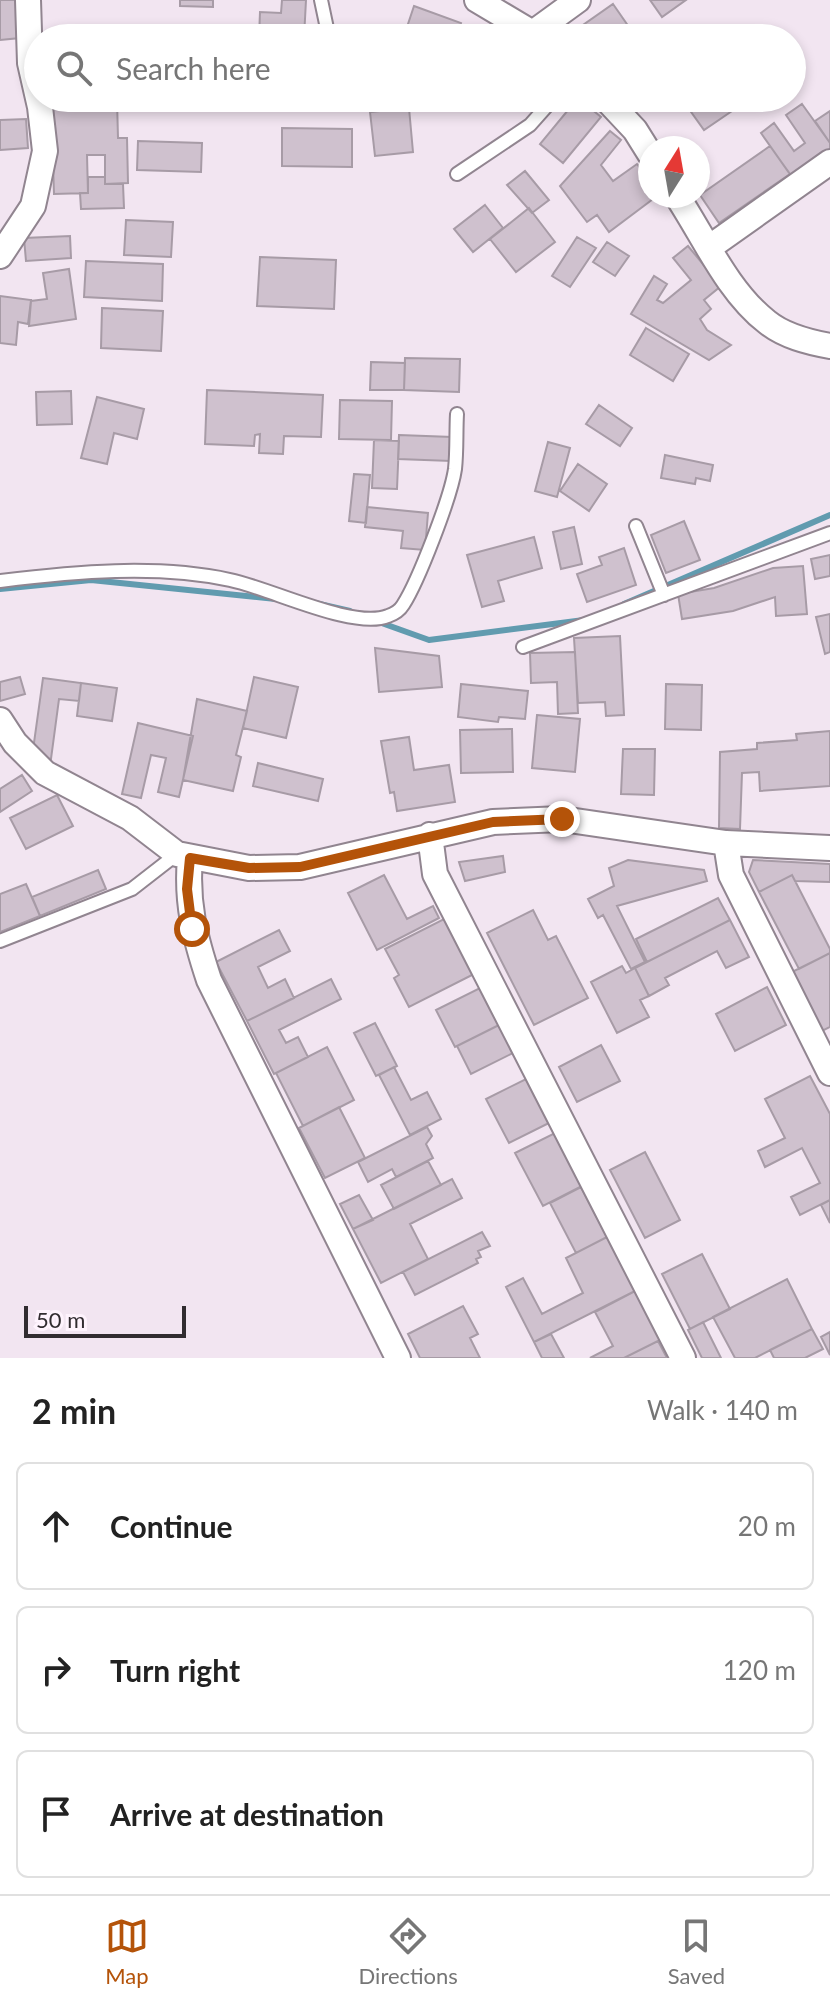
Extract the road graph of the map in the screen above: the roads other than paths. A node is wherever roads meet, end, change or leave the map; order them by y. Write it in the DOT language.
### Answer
graph roads {
  1 [pos="28,0"];
  2 [pos="321,0"];
  3 [pos="477,0"];
  4 [pos="578,0"];
  5 [pos="29,24"];
  6 [pos="326,24"];
  7 [pos="518,24"];
  8 [pos="550,24"];
  9 [pos="41,112"];
  10 [pos="542,112"];
  11 [pos="618,112"];
  12 [pos="639,136"];
  13 [pos="830,162"];
  14 [pos="457,174"];
  15 [pos="685,208"];
  16 [pos="710,247"];
  17 [pos="0,256"];
  18 [pos="830,346"];
  19 [pos="457,414"];
  20 [pos="636,526"];
  21 [pos="830,533"];
  22 [pos="0,581"];
  23 [pos="664,595"];
  24 [pos="523,647"];
  25 [pos="0,720"];
  26 [pos="430,835"];
  27 [pos="726,843"];
  28 [pos="830,848"];
  29 [pos="184,856"];
  30 [pos="0,941"];
  31 [pos="830,1073"];
  32 [pos="398,1358"];
  33 [pos="683,1358"];
  1 -- 5 [label="street"];
  2 -- 6 [label="lane"];
  3 -- 7 [label="street"];
  4 -- 8 [label="street"];
  9 -- 17 [label="street"];
  10 -- 14 [label="lane"];
  11 -- 12 [label="street"];
  13 -- 16 [label="street"];
  15 -- 16 [label="street"];
  16 -- 18 [label="street"];
  19 -- 22 [label="lane"];
  20 -- 23 [label="lane"];
  21 -- 23 [label="lane"];
  23 -- 24 [label="lane"];
  25 -- 29 [label="street"];
  26 -- 27 [label="street"];
  26 -- 29 [label="street"];
  26 -- 33 [label="street"];
  27 -- 28 [label="street"];
  27 -- 31 [label="street"];
  29 -- 30 [label="lane"];
  29 -- 32 [label="street"];
}
